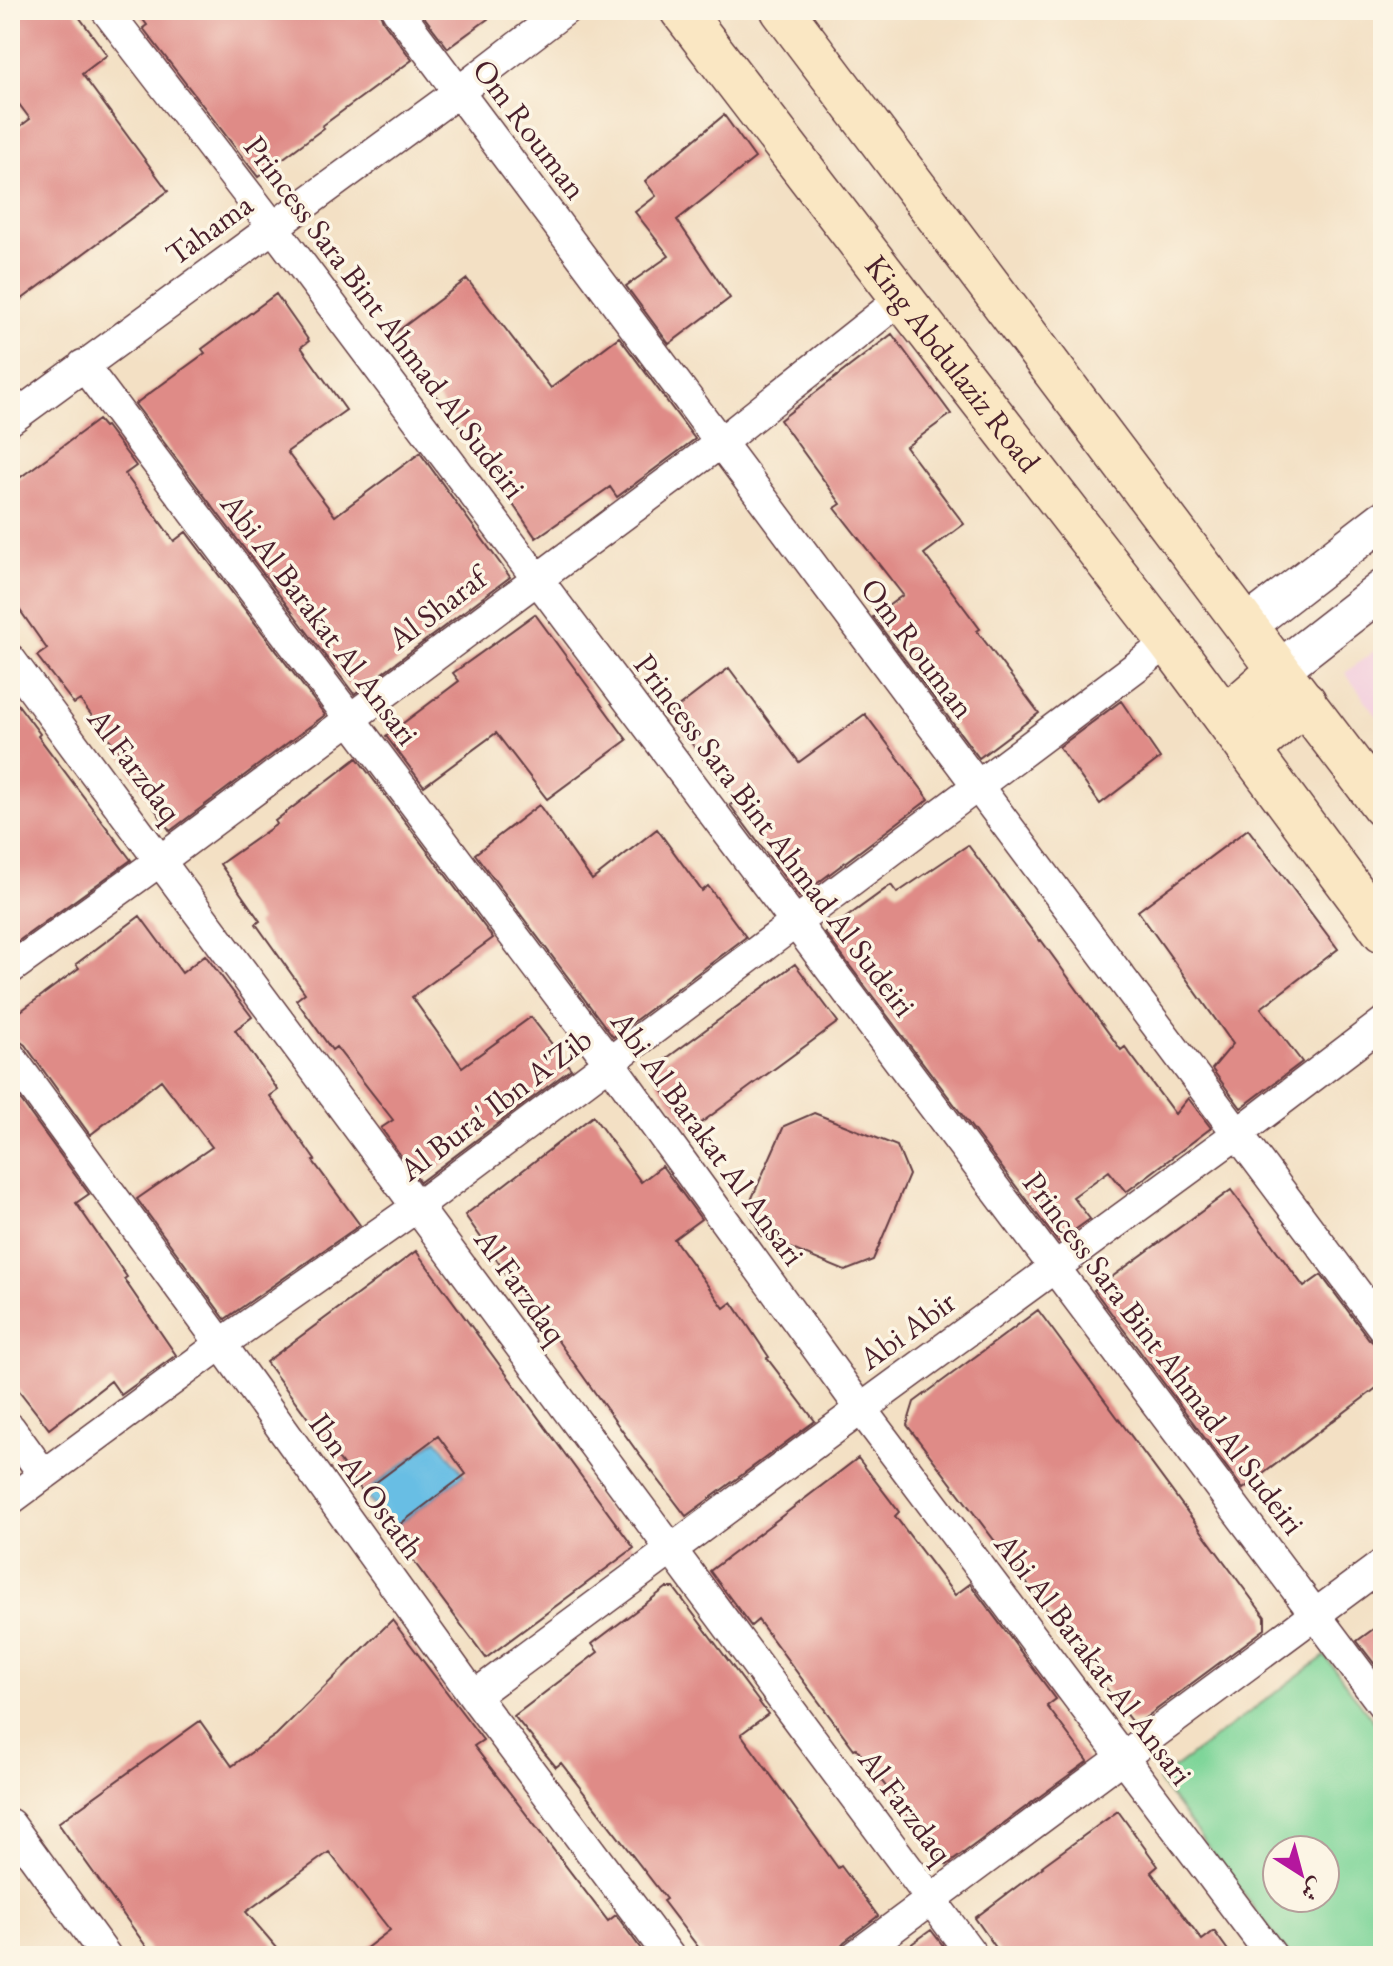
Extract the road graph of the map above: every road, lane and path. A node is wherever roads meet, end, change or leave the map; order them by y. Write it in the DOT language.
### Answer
graph roads {
  1 [pos="106,10"];
  2 [pos="397,10"];
  3 [pos="565,10"];
  4 [pos="681,10"];
  5 [pos="782,10"];
  6 [pos="458,92"];
  7 [pos="273,227"];
  8 [pos="902,298"];
  9 [pos="83,365"];
  10 [pos="10,420"];
  11 [pos="720,443"];
  12 [pos="1383,520"];
  13 [pos="537,578"];
  14 [pos="1383,589"];
  15 [pos="1246,626"];
  16 [pos="1169,642"];
  17 [pos="10,659"];
  18 [pos="1279,670"];
  19 [pos="1305,702"];
  20 [pos="1225,717"];
  21 [pos="350,719"];
  22 [pos="1249,751"];
  23 [pos="977,787"];
  24 [pos="1383,806"];
  25 [pos="161,860"];
  26 [pos="796,923"];
  27 [pos="1383,931"];
  28 [pos="10,969"];
  29 [pos="1383,1023"];
  30 [pos="10,1056"];
  31 [pos="610,1063"];
  32 [pos="1237,1134"];
  33 [pos="418,1206"];
  34 [pos="1054,1267"];
  35 [pos="1383,1328"];
  36 [pos="221,1344"];
  37 [pos="861,1409"];
  38 [pos="10,1428"];
  39 [pos="44,1475"];
  40 [pos="10,1500"];
  41 [pos="672,1550"];
  42 [pos="1383,1564"];
  43 [pos="1315,1614"];
  44 [pos="474,1696"];
  45 [pos="1383,1705"];
  46 [pos="1123,1758"];
  47 [pos="10,1824"];
  48 [pos="931,1900"];
  49 [pos="106,1956"];
  50 [pos="669,1956"];
  51 [pos="855,1956"];
  52 [pos="973,1956"];
  53 [pos="1272,1956"];
  1 -- 7 [label="street, Princess Sara Bint Ahmad Al Sudeiri"];
  2 -- 6 [label="street, Om Rouman"];
  3 -- 6 [label="street, Tahama"];
  4 -- 8 [label="main road, King Abdulaziz Road"];
  5 -- 15 [label="main road"];
  6 -- 7 [label="street, Tahama"];
  6 -- 11 [label="street, Om Rouman"];
  7 -- 9 [label="street, Tahama"];
  7 -- 13 [label="street, Princess Sara Bint Ahmad Al Sudeiri"];
  8 -- 11 [label="street, Al Sharaf"];
  8 -- 16 [label="main road, King Abdulaziz Road"];
  9 -- 10 [label="street, Tahama"];
  9 -- 21 [label="street, Abi Al Barakat Al Ansari"];
  11 -- 13 [label="street, Al Sharaf"];
  11 -- 23 [label="street, Om Rouman"];
  12 -- 15 [label="street"];
  13 -- 21 [label="street, Al Sharaf"];
  13 -- 26 [label="street, Princess Sara Bint Ahmad Al Sudeiri"];
  14 -- 18 [label="street"];
  15 -- 18 [label="main road"];
  16 -- 20 [label="main road, King Abdulaziz Road"];
  16 -- 23 [label="street, Al Bura' Ibn A'Zib"];
  17 -- 25 [label="street, Al Farzdaq"];
  18 -- 19 [label="main road"];
  18 -- 20 [label="main road"];
  19 -- 22 [label="main road"];
  19 -- 24 [label="main road"];
  20 -- 22 [label="main road, King Abdulaziz Road"];
  21 -- 25 [label="street, Al Sharaf"];
  21 -- 31 [label="street, Abi Al Barakat Al Ansari"];
  22 -- 27 [label="main road, King Abdulaziz Road"];
  23 -- 26 [label="street, Al Bura' Ibn A'Zib"];
  23 -- 32 [label="street, Om Rouman"];
  25 -- 28 [label="street, Al Sharaf"];
  25 -- 33 [label="street, Al Farzdaq"];
  26 -- 31 [label="street, Al Bura' Ibn A'Zib"];
  26 -- 34 [label="street, Princess Sara Bint Ahmad Al Sudeiri"];
  29 -- 32 [label="street, Abi Abir"];
  30 -- 36 [label="street, Ibn Al Ostath"];
  31 -- 33 [label="street, Al Bura' Ibn A'Zib"];
  31 -- 37 [label="street, Abi Al Barakat Al Ansari"];
  32 -- 34 [label="street, Abi Abir"];
  32 -- 35 [label="street, Om Rouman"];
  33 -- 36 [label="street, Al Bura' Ibn A'Zib"];
  33 -- 41 [label="street, Al Farzdaq"];
  34 -- 37 [label="street, Abi Abir"];
  34 -- 43 [label="street, Princess Sara Bint Ahmad Al Sudeiri"];
  36 -- 39 [label="street, Al Bura' Ibn A'Zib"];
  36 -- 44 [label="street, Ibn Al Ostath"];
  37 -- 41 [label="street, Abi Abir"];
  37 -- 46 [label="street, Abi Al Barakat Al Ansari"];
  38 -- 39 [label="street"];
  39 -- 40 [label="street, Al Bura' Ibn A'Zib"];
  41 -- 44 [label="street, Abi Abir"];
  41 -- 48 [label="street, Al Farzdaq"];
  42 -- 43 [label="street"];
  43 -- 45 [label="street, Princess Sara Bint Ahmad Al Sudeiri"];
  43 -- 46 [label="street"];
  44 -- 50 [label="street, Ibn Al Ostath"];
  46 -- 48 [label="street"];
  46 -- 53 [label="street, Abi Al Barakat Al Ansari"];
  47 -- 49 [label="street"];
  48 -- 51 [label="street"];
  48 -- 52 [label="street, Al Farzdaq"];
}
